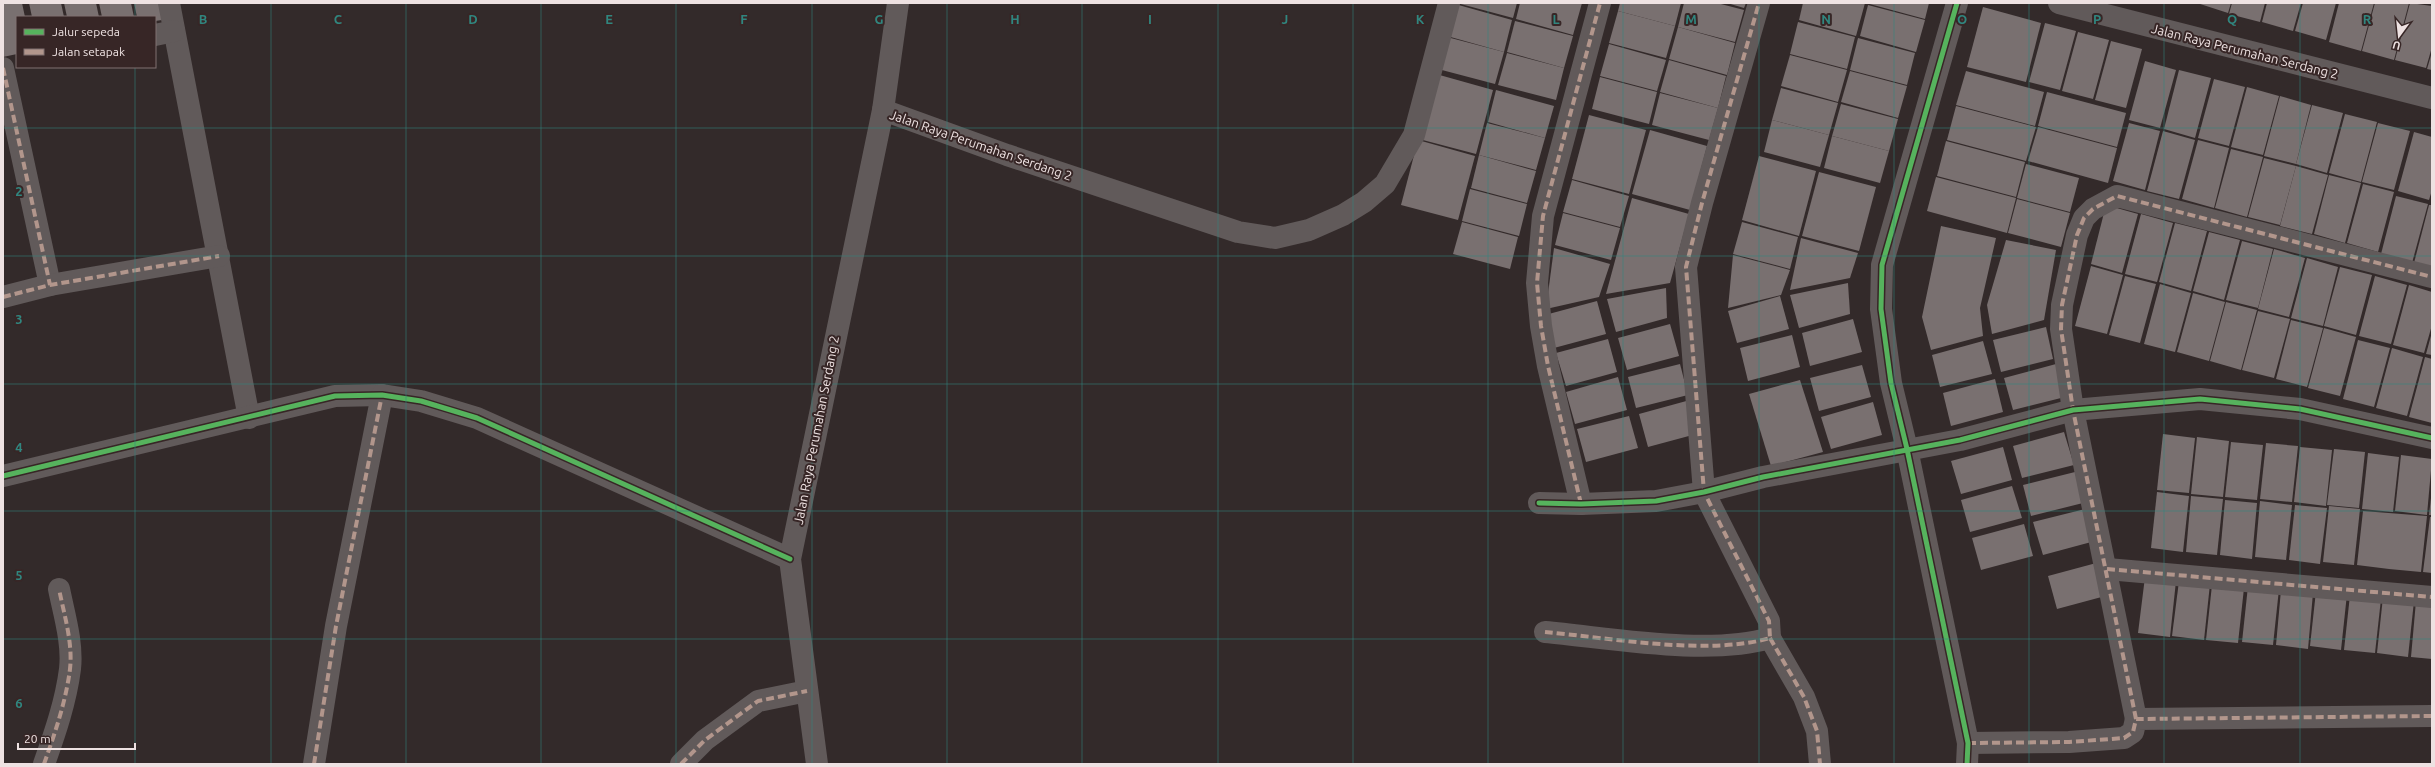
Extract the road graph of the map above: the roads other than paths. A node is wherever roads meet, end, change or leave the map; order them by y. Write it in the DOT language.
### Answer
graph roads {
  1 [pos="169,3"];
  2 [pos="898,3"];
  3 [pos="1449,3"];
  4 [pos="1600,3"];
  5 [pos="1759,3"];
  6 [pos="1957,3"];
  7 [pos="2059,3"];
  8 [pos="165,33"];
  9 [pos="16,62"];
  10 [pos="3,65"];
  11 [pos="3,68"];
  12 [pos="2432,98"];
  13 [pos="882,110"];
  14 [pos="219,256"];
  15 [pos="2432,276"];
  16 [pos="50,285"];
  17 [pos="3,297"];
  18 [pos="382,395"];
  19 [pos="2073,410"];
  20 [pos="249,418"];
  21 [pos="2432,438"];
  22 [pos="1907,449"];
  23 [pos="3,476"];
  24 [pos="1704,492"];
  25 [pos="1539,504"];
  26 [pos="1581,504"];
  27 [pos="790,559"];
  28 [pos="2107,569"];
  29 [pos="59,589"];
  30 [pos="2432,597"];
  31 [pos="1545,632"];
  32 [pos="1770,638"];
  33 [pos="807,691"];
  34 [pos="2432,716"];
  35 [pos="2136,719"];
  36 [pos="1968,754"];
  37 [pos="44,764"];
  38 [pos="314,764"];
  39 [pos="681,764"];
  40 [pos="818,764"];
  41 [pos="1820,764"];
  1 -- 8 [label="street"];
  2 -- 13 [label="street"];
  3 -- 13 [label="street, Jalan Raya Perumahan Serdang 2"];
  4 -- 26 [label="street"];
  5 -- 24 [label="street"];
  6 -- 22 [label="street"];
  7 -- 12 [label="street, Jalan Raya Perumahan Serdang 2"];
  8 -- 14 [label="street"];
  9 -- 10 [label="street"];
  11 -- 16 [label="street"];
  13 -- 27 [label="street, Jalan Raya Perumahan Serdang 2"];
  14 -- 16 [label="street"];
  14 -- 20 [label="street"];
  15 -- 19 [label="street"];
  16 -- 17 [label="street"];
  18 -- 20 [label="street"];
  18 -- 27 [label="street"];
  18 -- 38 [label="street"];
  19 -- 21 [label="street"];
  19 -- 22 [label="street"];
  19 -- 28 [label="street"];
  20 -- 23 [label="street"];
  22 -- 24 [label="street"];
  22 -- 36 [label="street"];
  24 -- 26 [label="street"];
  24 -- 32 [label="street"];
  25 -- 26 [label="street"];
  27 -- 33 [label="street, Jalan Raya Perumahan Serdang 2"];
  28 -- 30 [label="street"];
  28 -- 35 [label="street"];
  29 -- 37 [label="street"];
  31 -- 32 [label="street"];
  32 -- 41 [label="street"];
  33 -- 39 [label="street"];
  33 -- 40 [label="street, Jalan Raya Perumahan Serdang 2"];
  34 -- 35 [label="street"];
  35 -- 36 [label="street"];
}
